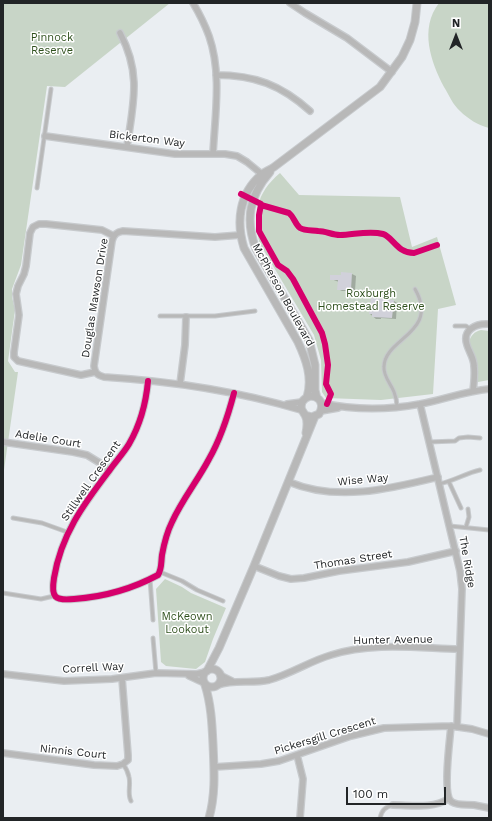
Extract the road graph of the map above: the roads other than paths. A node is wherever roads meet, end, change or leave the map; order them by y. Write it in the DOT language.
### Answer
graph roads {
  1 [pos="193,3"];
  2 [pos="290,3"];
  3 [pos="417,3"];
  4 [pos="120,33"];
  5 [pos="392,72"];
  6 [pos="216,75"];
  7 [pos="51,89"];
  8 [pos="310,111"];
  9 [pos="44,136"];
  10 [pos="127,148"];
  11 [pos="213,154"];
  12 [pos="263,176"];
  13 [pos="38,188"];
  14 [pos="240,235"];
  15 [pos="114,236"];
  16 [pos="415,289"];
  17 [pos="254,311"];
  18 [pos="160,316"];
  19 [pos="186,317"];
  20 [pos="489,324"];
  21 [pos="455,326"];
  22 [pos="470,329"];
  23 [pos="95,372"];
  24 [pos="148,381"];
  25 [pos="180,384"];
  26 [pos="489,389"];
  27 [pos="473,391"];
  28 [pos="234,393"];
  29 [pos="304,400"];
  30 [pos="280,404"];
  31 [pos="320,404"];
  32 [pos="420,404"];
  33 [pos="397,407"];
  34 [pos="303,413"];
  35 [pos="315,416"];
  36 [pos="480,438"];
  37 [pos="306,439"];
  38 [pos="3,442"];
  39 [pos="429,442"];
  40 [pos="109,470"];
  41 [pos="480,470"];
  42 [pos="438,477"];
  43 [pos="289,482"];
  44 [pos="449,482"];
  45 [pos="440,484"];
  46 [pos="461,508"];
  47 [pos="468,509"];
  48 [pos="13,518"];
  49 [pos="450,526"];
  50 [pos="466,527"];
  51 [pos="489,530"];
  52 [pos="67,532"];
  53 [pos="456,551"];
  54 [pos="254,566"];
  55 [pos="160,572"];
  56 [pos="150,579"];
  57 [pos="3,593"];
  58 [pos="54,596"];
  59 [pos="223,602"];
  60 [pos="153,620"];
  61 [pos="153,638"];
  62 [pos="219,648"];
  63 [pos="459,649"];
  64 [pos="206,671"];
  65 [pos="3,674"];
  66 [pos="156,674"];
  67 [pos="185,674"];
  68 [pos="220,674"];
  69 [pos="122,678"];
  70 [pos="237,682"];
  71 [pos="205,684"];
  72 [pos="217,686"];
  73 [pos="211,707"];
  74 [pos="454,726"];
  75 [pos="489,734"];
  76 [pos="3,753"];
  77 [pos="297,755"];
  78 [pos="123,764"];
  79 [pos="214,767"];
  80 [pos="448,799"];
  81 [pos="131,801"];
  82 [pos="393,805"];
  83 [pos="489,808"];
  84 [pos="210,816"];
  85 [pos="300,818"];
  86 [pos="380,818"];
  1 -- 6 [label="street"];
  2 -- 5 [label="street"];
  3 -- 5 [label="street, McPherson Boulevard"];
  4 -- 10 [label="street"];
  5 -- 12 [label="street, McPherson Boulevard"];
  6 -- 8 [label="street"];
  6 -- 11 [label="street"];
  7 -- 9 [label="lane"];
  9 -- 10 [label="street, Bickerton Way"];
  9 -- 13 [label="lane"];
  10 -- 11 [label="street, Bickerton Way"];
  11 -- 12 [label="street, Bickerton Way"];
  12 -- 14 [label="street, McPherson Boulevard"];
  12 -- 31 [label="street, McPherson Boulevard"];
  14 -- 15 [label="street, Douglas Mawson Drive"];
  14 -- 29 [label="street, McPherson Boulevard"];
  15 -- 23 [label="street, Douglas Mawson Drive"];
  15 -- 23 [label="street"];
  16 -- 33 [label="lane"];
  17 -- 19 [label="lane"];
  18 -- 19 [label="lane"];
  19 -- 25 [label="street"];
  20 -- 22 [label="street"];
  21 -- 22 [label="lane"];
  22 -- 27 [label="street"];
  23 -- 24 [label="street, Douglas Mawson Drive"];
  24 -- 25 [label="street, Douglas Mawson Drive"];
  24 -- 40 [label="street, Stillwell Crescent"];
  25 -- 28 [label="street, Douglas Mawson Drive"];
  26 -- 27 [label="street"];
  27 -- 32 [label="street"];
  28 -- 30 [label="street, Douglas Mawson Drive"];
  28 -- 55 [label="street"];
  29 -- 30 [label="street, Douglas Mawson Drive"];
  29 -- 31 [label="street"];
  29 -- 34 [label="street"];
  30 -- 34 [label="street, Douglas Mawson Drive"];
  31 -- 33 [label="street"];
  31 -- 35 [label="street"];
  32 -- 33 [label="street"];
  32 -- 39 [label="street, The Ridge"];
  34 -- 35 [label="street"];
  34 -- 37 [label="street"];
  35 -- 37 [label="street"];
  36 -- 39 [label="lane"];
  37 -- 43 [label="street"];
  38 -- 40 [label="street, Adelie Court"];
  39 -- 42 [label="street, The Ridge"];
  40 -- 52 [label="street, Stillwell Crescent"];
  41 -- 44 [label="lane"];
  42 -- 43 [label="street, Wise Way"];
  42 -- 45 [label="street, The Ridge"];
  43 -- 54 [label="street"];
  44 -- 45 [label="lane"];
  44 -- 46 [label="lane"];
  45 -- 49 [label="street, The Ridge"];
  47 -- 50 [label="lane"];
  48 -- 52 [label="lane"];
  49 -- 50 [label="lane"];
  49 -- 53 [label="street, The Ridge"];
  50 -- 51 [label="lane"];
  52 -- 58 [label="street, Stillwell Crescent"];
  53 -- 54 [label="street, Thomas Street"];
  53 -- 63 [label="street, The Ridge"];
  54 -- 62 [label="street"];
  55 -- 56 [label="street"];
  55 -- 59 [label="lane"];
  56 -- 58 [label="street"];
  56 -- 60 [label="lane"];
  57 -- 58 [label="lane"];
  61 -- 66 [label="lane"];
  62 -- 64 [label="street"];
  62 -- 68 [label="street"];
  63 -- 70 [label="street, Hunter Avenue"];
  63 -- 74 [label="street, The Ridge"];
  64 -- 67 [label="street, Correll Way"];
  64 -- 68 [label="street"];
  64 -- 71 [label="street"];
  65 -- 69 [label="street, Correll Way"];
  66 -- 67 [label="street, Correll Way"];
  66 -- 69 [label="street, Correll Way"];
  67 -- 71 [label="street, Correll Way"];
  68 -- 70 [label="street, Hunter Avenue"];
  68 -- 72 [label="street"];
  69 -- 78 [label="street"];
  70 -- 72 [label="street, Hunter Avenue"];
  71 -- 72 [label="street"];
  71 -- 73 [label="street"];
  72 -- 73 [label="street"];
  73 -- 79 [label="street"];
  74 -- 75 [label="street, Pickersgill Crescent"];
  74 -- 77 [label="street, Pickersgill Crescent"];
  74 -- 80 [label="street, The Ridge"];
  76 -- 78 [label="street, Ninnis Court"];
  77 -- 79 [label="street, Pickersgill Crescent"];
  77 -- 85 [label="street"];
  78 -- 81 [label="lane"];
  79 -- 84 [label="street"];
  80 -- 82 [label="street"];
  80 -- 83 [label="street"];
  82 -- 86 [label="lane"];
}
